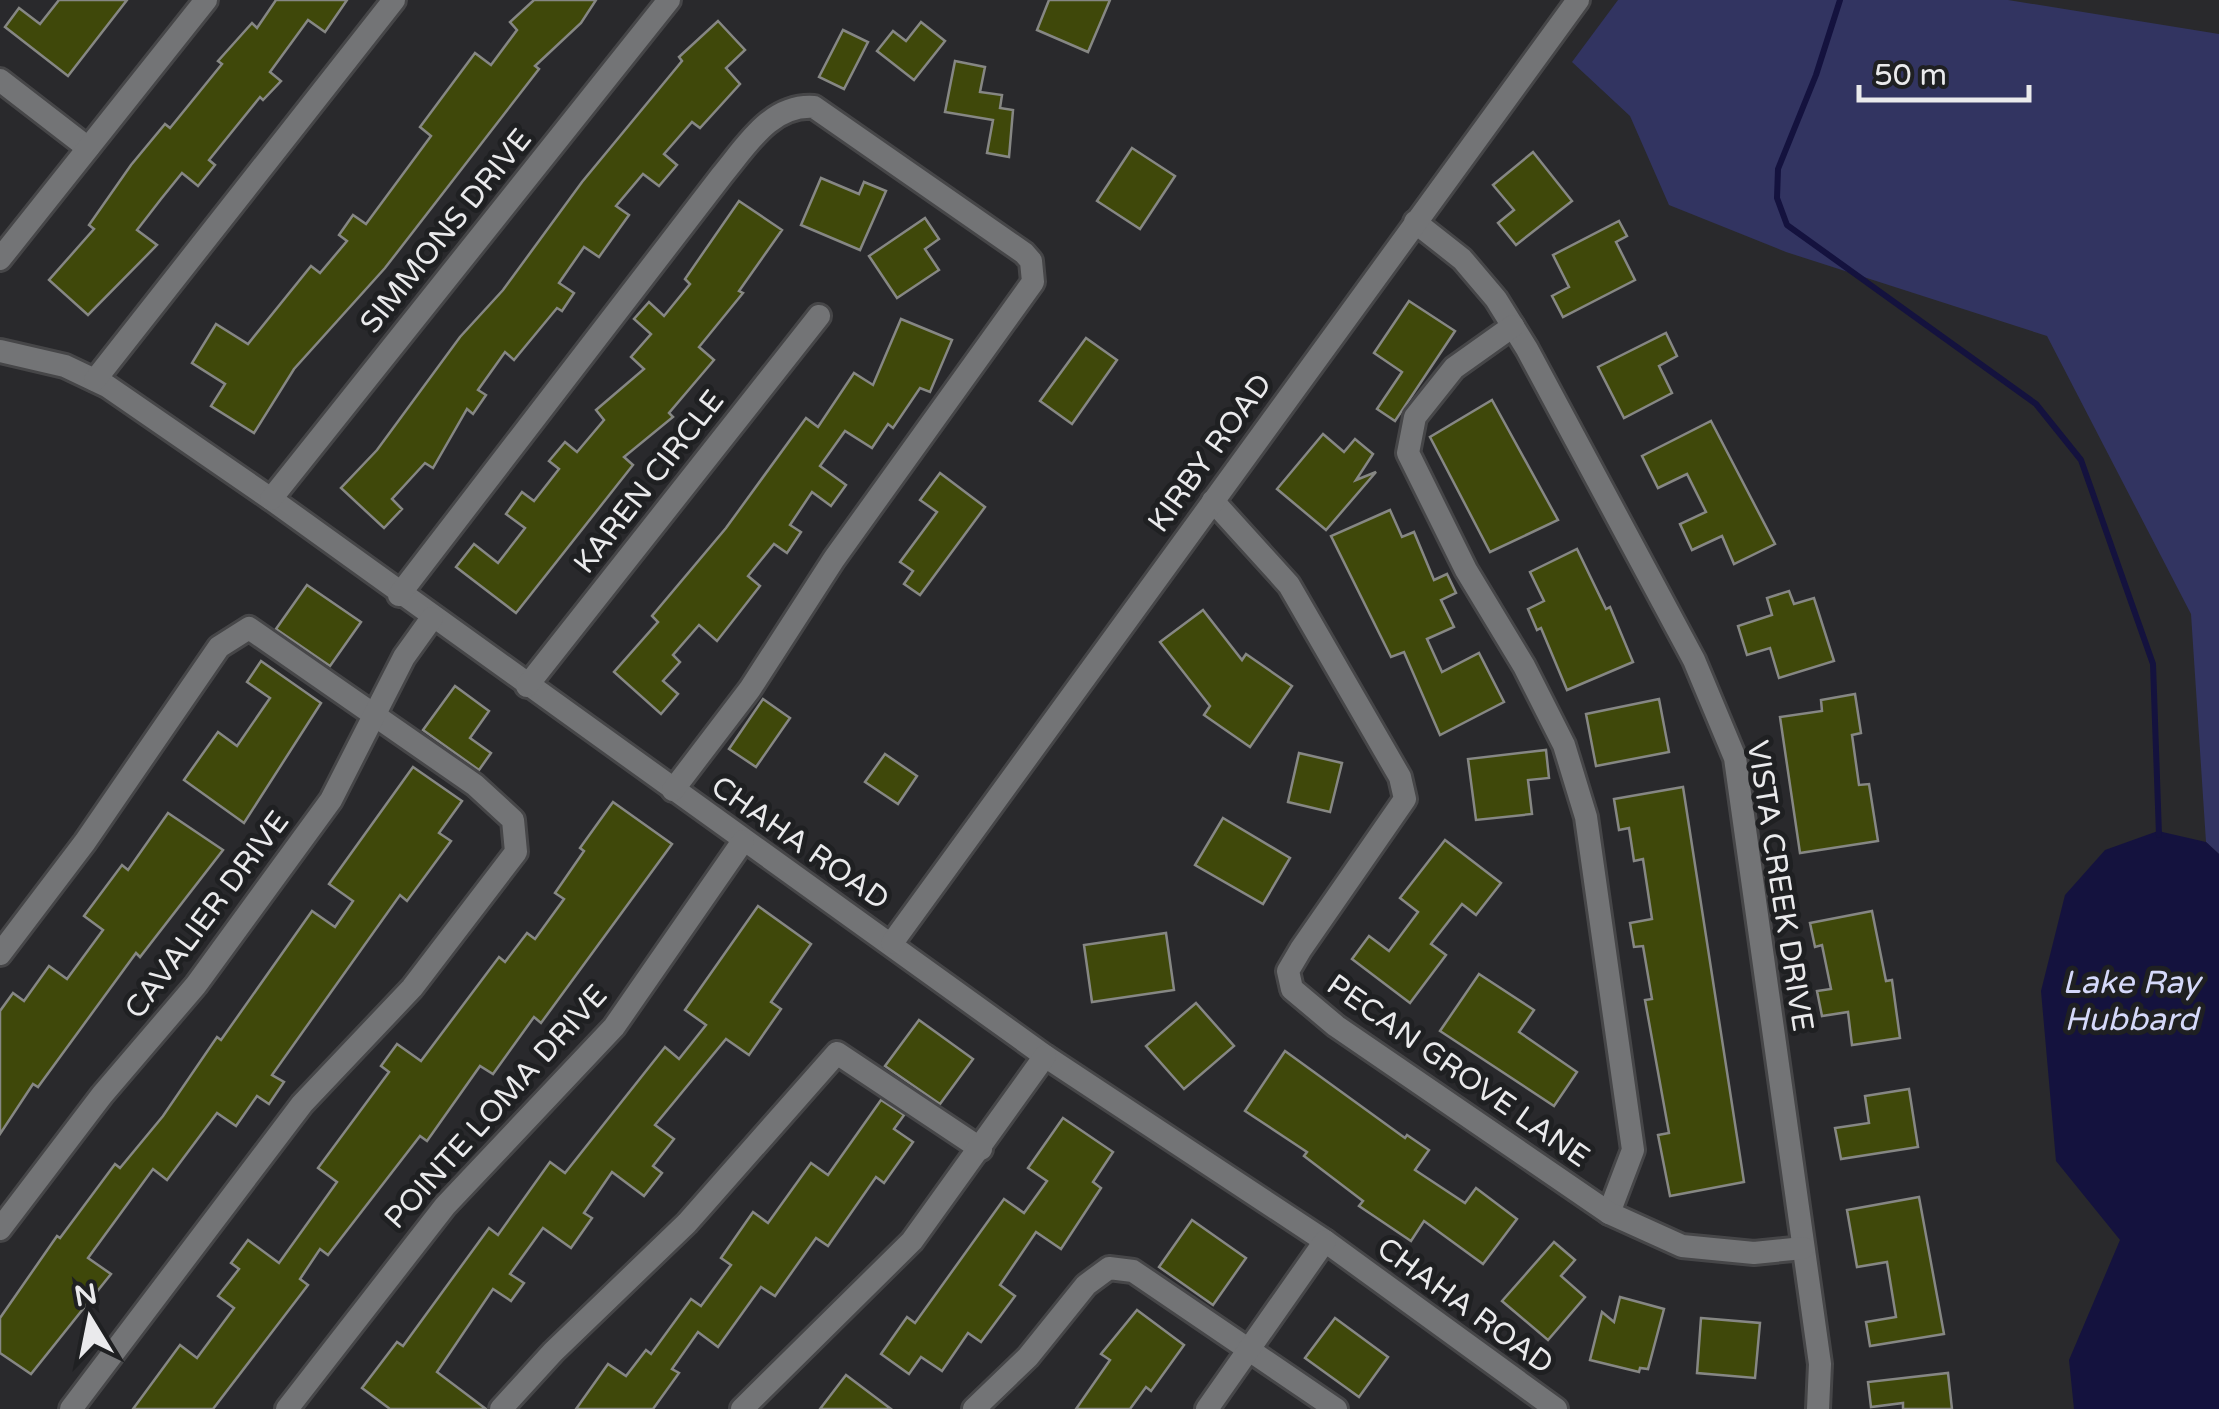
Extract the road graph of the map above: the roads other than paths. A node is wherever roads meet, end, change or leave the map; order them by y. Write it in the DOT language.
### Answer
graph roads {
  1 [pos="206,0"];
  2 [pos="394,0"];
  3 [pos="669,0"];
  4 [pos="1578,0"];
  5 [pos="0,80"];
  6 [pos="88,148"];
  7 [pos="1415,222"];
  8 [pos="0,259"];
  9 [pos="819,316"];
  10 [pos="1513,326"];
  11 [pos="0,351"];
  12 [pos="95,380"];
  13 [pos="270,498"];
  14 [pos="1213,501"];
  15 [pos="399,595"];
  16 [pos="432,618"];
  17 [pos="527,686"];
  18 [pos="374,712"];
  19 [pos="672,790"];
  20 [pos="743,841"];
  21 [pos="892,943"];
  22 [pos="0,954"];
  23 [pos="1045,1056"];
  24 [pos="981,1149"];
  25 [pos="1609,1214"];
  26 [pos="0,1229"];
  27 [pos="1325,1241"];
  28 [pos="1803,1248"];
  29 [pos="1250,1351"];
  30 [pos="72,1409"];
  31 [pos="286,1409"];
  32 [pos="501,1409"];
  33 [pos="742,1409"];
  34 [pos="974,1409"];
  35 [pos="1206,1409"];
  36 [pos="1336,1409"];
  37 [pos="1556,1409"];
  38 [pos="1818,1409"];
  1 -- 6 [label="street"];
  2 -- 12 [label="street"];
  3 -- 13 [label="street, SIMMONS DRIVE"];
  4 -- 7 [label="street, KIRBY ROAD"];
  5 -- 6 [label="street"];
  6 -- 8 [label="street"];
  7 -- 10 [label="street, VISTA CREEK DRIVE"];
  7 -- 14 [label="street, KIRBY ROAD"];
  9 -- 17 [label="street, KAREN CIRCLE"];
  10 -- 25 [label="street"];
  10 -- 28 [label="street, VISTA CREEK DRIVE"];
  11 -- 12 [label="street, CHAHA ROAD"];
  12 -- 13 [label="street, CHAHA ROAD"];
  13 -- 15 [label="street, CHAHA ROAD"];
  14 -- 21 [label="street, KIRBY ROAD"];
  14 -- 25 [label="street, PECAN GROVE LANE"];
  15 -- 16 [label="street, CHAHA ROAD"];
  15 -- 19 [label="street"];
  16 -- 17 [label="street, CHAHA ROAD"];
  16 -- 18 [label="street, CAVALIER DRIVE"];
  17 -- 19 [label="street, CHAHA ROAD"];
  18 -- 22 [label="street"];
  18 -- 26 [label="street, CAVALIER DRIVE"];
  18 -- 30 [label="street"];
  19 -- 20 [label="street, CHAHA ROAD"];
  20 -- 21 [label="street, CHAHA ROAD"];
  20 -- 31 [label="street, POINTE LOMA DRIVE"];
  21 -- 23 [label="street, CHAHA ROAD"];
  23 -- 24 [label="street"];
  23 -- 27 [label="street, CHAHA ROAD"];
  24 -- 32 [label="street"];
  24 -- 33 [label="street"];
  25 -- 28 [label="street, PECAN GROVE LANE"];
  27 -- 29 [label="street"];
  27 -- 37 [label="street, CHAHA ROAD"];
  28 -- 38 [label="street, VISTA CREEK DRIVE"];
  29 -- 34 [label="street"];
  29 -- 35 [label="street"];
  29 -- 36 [label="street"];
}
